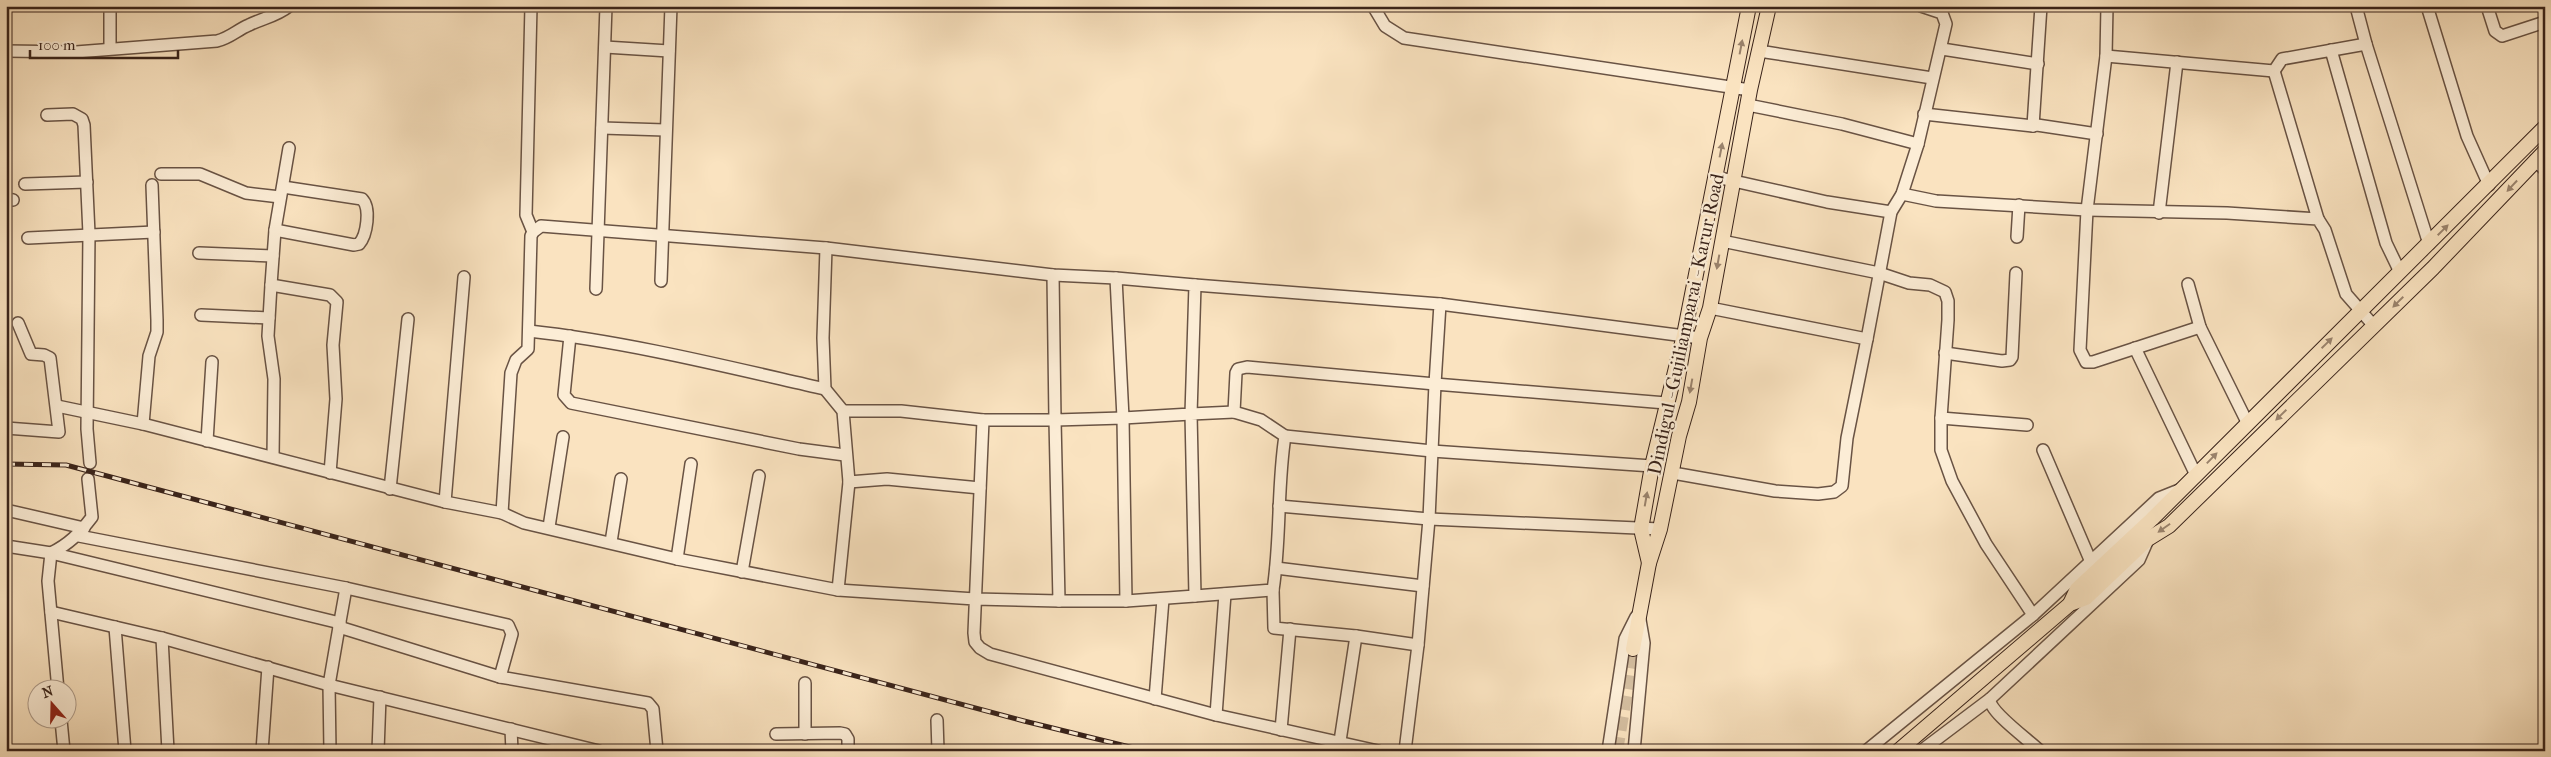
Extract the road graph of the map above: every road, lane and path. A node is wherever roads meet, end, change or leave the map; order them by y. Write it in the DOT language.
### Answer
graph roads {
  1 [pos="110,6"];
  2 [pos="289,6"];
  3 [pos="531,6"];
  4 [pos="606,6"];
  5 [pos="671,6"];
  6 [pos="1373,6"];
  7 [pos="1749,6"];
  8 [pos="1769,6"];
  9 [pos="1921,6"];
  10 [pos="2041,6"];
  11 [pos="2107,6"];
  12 [pos="2428,6"];
  13 [pos="2487,6"];
  14 [pos="2358,10"];
  15 [pos="2545,22"];
  16 [pos="2366,44"];
  17 [pos="605,46"];
  18 [pos="110,48"];
  19 [pos="1942,49"];
  20 [pos="2331,50"];
  21 [pos="6,51"];
  22 [pos="669,51"];
  23 [pos="1759,51"];
  24 [pos="2106,56"];
  25 [pos="2177,62"];
  26 [pos="2038,64"];
  27 [pos="2274,71"];
  28 [pos="1932,78"];
  29 [pos="1733,87"];
  30 [pos="1750,90"];
  31 [pos="1748,105"];
  32 [pos="1924,114"];
  33 [pos="47,115"];
  34 [pos="2033,126"];
  35 [pos="2545,127"];
  36 [pos="602,128"];
  37 [pos="665,130"];
  38 [pos="2097,134"];
  39 [pos="1918,144"];
  40 [pos="289,148"];
  41 [pos="2542,160"];
  42 [pos="162,174"];
  43 [pos="1716,177"];
  44 [pos="1734,180"];
  45 [pos="87,182"];
  46 [pos="25,184"];
  47 [pos="152,185"];
  48 [pos="2489,185"];
  49 [pos="282,192"];
  50 [pos="1902,194"];
  51 [pos="2019,204"];
  52 [pos="2086,210"];
  53 [pos="1891,212"];
  54 [pos="2159,213"];
  55 [pos="2318,219"];
  56 [pos="275,230"];
  57 [pos="154,232"];
  58 [pos="533,232"];
  59 [pos="599,232"];
  60 [pos="89,234"];
  61 [pos="662,237"];
  62 [pos="2017,237"];
  63 [pos="28,238"];
  64 [pos="1722,241"];
  65 [pos="2429,244"];
  66 [pos="826,248"];
  67 [pos="199,253"];
  68 [pos="273,256"];
  69 [pos="2400,272"];
  70 [pos="1879,273"];
  71 [pos="2016,273"];
  72 [pos="1053,275"];
  73 [pos="464,277"];
  74 [pos="1116,278"];
  75 [pos="661,281"];
  76 [pos="2188,284"];
  77 [pos="271,285"];
  78 [pos="1195,285"];
  79 [pos="596,289"];
  80 [pos="1440,304"];
  81 [pos="1710,308"];
  82 [pos="2360,311"];
  83 [pos="201,315"];
  84 [pos="269,318"];
  85 [pos="408,319"];
  86 [pos="18,323"];
  87 [pos="2200,326"];
  88 [pos="2374,326"];
  89 [pos="529,331"];
  90 [pos="1684,335"];
  91 [pos="570,336"];
  92 [pos="1700,338"];
  93 [pos="1867,339"];
  94 [pos="2134,348"];
  95 [pos="1945,353"];
  96 [pos="212,362"];
  97 [pos="1435,384"];
  98 [pos="825,390"];
  99 [pos="1666,403"];
  100 [pos="57,406"];
  101 [pos="88,411"];
  102 [pos="843,411"];
  103 [pos="1234,412"];
  104 [pos="1191,414"];
  105 [pos="1123,418"];
  106 [pos="1941,418"];
  107 [pos="983,420"];
  108 [pos="1055,420"];
  109 [pos="2247,422"];
  110 [pos="143,424"];
  111 [pos="2026,425"];
  112 [pos="6,428"];
  113 [pos="563,436"];
  114 [pos="1286,436"];
  115 [pos="207,441"];
  116 [pos="2043,450"];
  117 [pos="1432,451"];
  118 [pos="845,455"];
  119 [pos="273,457"];
  120 [pos="90,463"];
  121 [pos="691,464"];
  122 [pos="1652,466"];
  123 [pos="1673,473"];
  124 [pos="330,474"];
  125 [pos="2196,475"];
  126 [pos="759,476"];
  127 [pos="88,479"];
  128 [pos="621,479"];
  129 [pos="849,482"];
  130 [pos="980,488"];
  131 [pos="390,489"];
  132 [pos="2181,490"];
  133 [pos="445,502"];
  134 [pos="1279,506"];
  135 [pos="6,510"];
  136 [pos="502,513"];
  137 [pos="1429,519"];
  138 [pos="549,527"];
  139 [pos="1641,528"];
  140 [pos="1660,529"];
  141 [pos="81,532"];
  142 [pos="2148,539"];
  143 [pos="612,542"];
  144 [pos="6,546"];
  145 [pos="51,553"];
  146 [pos="678,559"];
  147 [pos="2091,562"];
  148 [pos="1650,563"];
  149 [pos="1276,568"];
  150 [pos="742,572"];
  151 [pos="1423,586"];
  152 [pos="346,588"];
  153 [pos="838,590"];
  154 [pos="1273,590"];
  155 [pos="1224,594"];
  156 [pos="1195,596"];
  157 [pos="975,599"];
  158 [pos="1163,599"];
  159 [pos="1059,601"];
  160 [pos="1126,601"];
  161 [pos="2070,604"];
  162 [pos="1639,611"];
  163 [pos="51,612"];
  164 [pos="2032,615"];
  165 [pos="339,625"];
  166 [pos="115,627"];
  167 [pos="1290,628"];
  168 [pos="1356,636"];
  169 [pos="162,638"];
  170 [pos="1418,645"];
  171 [pos="1633,649"];
  172 [pos="268,667"];
  173 [pos="500,678"];
  174 [pos="57,680"];
  175 [pos="805,683"];
  176 [pos="329,685"];
  177 [pos="380,697"];
  178 [pos="1155,699"];
  179 [pos="1990,699"];
  180 [pos="1216,715"];
  181 [pos="936,720"];
  182 [pos="511,729"];
  183 [pos="62,730"];
  184 [pos="1281,730"];
  185 [pos="776,734"];
  186 [pos="805,734"];
  187 [pos="1881,738"];
  188 [pos="1340,741"];
  189 [pos="562,746"];
  190 [pos="64,751"];
  191 [pos="124,751"];
  192 [pos="168,751"];
  193 [pos="262,751"];
  194 [pos="330,751"];
  195 [pos="378,751"];
  196 [pos="512,751"];
  197 [pos="599,751"];
  198 [pos="657,751"];
  199 [pos="848,751"];
  200 [pos="938,751"];
  201 [pos="1378,751"];
  202 [pos="1405,751"];
  203 [pos="1608,751"];
  204 [pos="1634,751"];
  205 [pos="1866,751"];
  206 [pos="1893,751"];
  207 [pos="1898,751"];
  208 [pos="1921,751"];
  209 [pos="2040,751"];
  1 -- 18 [label="street"];
  2 -- 18 [label="street"];
  3 -- 58 [label="street"];
  4 -- 17 [label="street"];
  5 -- 22 [label="street"];
  6 -- 29 [label="street"];
  29 -- 7 [label="main road, Dindigul - Gujiliamparai - Karur Road, one-way"];
  8 -- 23 [label="main road, Dindigul - Gujiliamparai - Karur Road"];
  9 -- 19 [label="street"];
  10 -- 26 [label="street"];
  11 -- 24 [label="street"];
  12 -- 48 [label="street"];
  13 -- 15 [label="street"];
  14 -- 16 [label="street"];
  16 -- 20 [label="street"];
  16 -- 65 [label="street"];
  17 -- 22 [label="street"];
  17 -- 36 [label="street"];
  18 -- 21 [label="street"];
  19 -- 26 [label="street"];
  19 -- 28 [label="street"];
  20 -- 27 [label="street"];
  20 -- 69 [label="street"];
  22 -- 37 [label="street"];
  23 -- 28 [label="street"];
  23 -- 30 [label="main road, Dindigul - Gujiliamparai - Karur Road"];
  24 -- 25 [label="street"];
  24 -- 38 [label="street"];
  25 -- 27 [label="street"];
  25 -- 54 [label="street"];
  26 -- 34 [label="street"];
  27 -- 55 [label="street"];
  28 -- 32 [label="street"];
  29 -- 30 [label="street"];
  43 -- 29 [label="main road, Dindigul - Gujiliamparai - Karur Road, one-way"];
  30 -- 31 [label="main road, Dindigul - Gujiliamparai - Karur Road"];
  31 -- 39 [label="street"];
  31 -- 44 [label="main road, Dindigul - Gujiliamparai - Karur Road"];
  32 -- 34 [label="street"];
  32 -- 39 [label="street"];
  33 -- 45 [label="street"];
  34 -- 38 [label="street"];
  35 -- 48 [label="main road"];
  36 -- 37 [label="street"];
  36 -- 59 [label="street"];
  37 -- 61 [label="street"];
  38 -- 52 [label="street"];
  39 -- 50 [label="street"];
  40 -- 49 [label="street"];
  41 -- 88 [label="main road, one-way"];
  42 -- 49 [label="street"];
  43 -- 44 [label="street"];
  43 -- 90 [label="main road, Dindigul - Gujiliamparai - Karur Road"];
  44 -- 53 [label="street"];
  44 -- 64 [label="main road, Dindigul - Gujiliamparai - Karur Road"];
  45 -- 46 [label="street"];
  45 -- 60 [label="street"];
  47 -- 57 [label="street"];
  65 -- 48 [label="main road, one-way"];
  49 -- 56 [label="street"];
  49 -- 56 [label="street"];
  50 -- 51 [label="street"];
  50 -- 53 [label="street"];
  51 -- 52 [label="street"];
  51 -- 62 [label="street"];
  52 -- 54 [label="street"];
  52 -- 94 [label="street"];
  53 -- 70 [label="street"];
  54 -- 55 [label="street"];
  55 -- 82 [label="street"];
  56 -- 68 [label="street"];
  57 -- 60 [label="street"];
  57 -- 110 [label="street"];
  58 -- 59 [label="street"];
  58 -- 89 [label="street"];
  59 -- 61 [label="street"];
  59 -- 79 [label="street"];
  60 -- 63 [label="street"];
  60 -- 101 [label="street"];
  61 -- 66 [label="street"];
  61 -- 75 [label="street"];
  64 -- 70 [label="street"];
  64 -- 81 [label="main road, Dindigul - Gujiliamparai - Karur Road, one-way"];
  65 -- 69 [label="main road"];
  66 -- 72 [label="street"];
  66 -- 98 [label="street"];
  67 -- 68 [label="street"];
  68 -- 77 [label="street"];
  69 -- 82 [label="main road"];
  70 -- 93 [label="street"];
  70 -- 95 [label="street"];
  71 -- 95 [label="street"];
  72 -- 74 [label="street"];
  72 -- 108 [label="street"];
  73 -- 133 [label="street"];
  74 -- 78 [label="street"];
  74 -- 105 [label="street"];
  76 -- 87 [label="street"];
  77 -- 84 [label="street"];
  77 -- 124 [label="street"];
  78 -- 80 [label="street"];
  78 -- 104 [label="street"];
  80 -- 90 [label="street"];
  80 -- 97 [label="street"];
  81 -- 92 [label="main road, Dindigul - Gujiliamparai - Karur Road"];
  81 -- 93 [label="street"];
  82 -- 88 [label="street"];
  109 -- 82 [label="main road, one-way"];
  83 -- 84 [label="street"];
  84 -- 119 [label="street"];
  85 -- 131 [label="street"];
  86 -- 100 [label="street"];
  87 -- 94 [label="street"];
  87 -- 109 [label="street"];
  88 -- 142 [label="main road, one-way"];
  89 -- 91 [label="street"];
  89 -- 136 [label="street"];
  90 -- 92 [label="street"];
  90 -- 99 [label="main road, Dindigul - Gujiliamparai - Karur Road"];
  91 -- 98 [label="street"];
  91 -- 118 [label="street"];
  92 -- 123 [label="main road, Dindigul - Gujiliamparai - Karur Road, one-way"];
  93 -- 123 [label="street"];
  94 -- 125 [label="street"];
  95 -- 106 [label="street"];
  96 -- 115 [label="street"];
  97 -- 99 [label="street"];
  97 -- 103 [label="street"];
  97 -- 117 [label="street"];
  98 -- 102 [label="street"];
  99 -- 122 [label="main road, Dindigul - Gujiliamparai - Karur Road"];
  100 -- 101 [label="street"];
  100 -- 112 [label="street"];
  101 -- 110 [label="street"];
  101 -- 120 [label="street"];
  102 -- 107 [label="street"];
  102 -- 118 [label="street"];
  103 -- 104 [label="street"];
  103 -- 114 [label="street"];
  104 -- 105 [label="street"];
  104 -- 156 [label="street"];
  105 -- 108 [label="street"];
  105 -- 160 [label="street"];
  106 -- 111 [label="street"];
  106 -- 164 [label="street"];
  107 -- 108 [label="street"];
  107 -- 130 [label="street"];
  108 -- 159 [label="street"];
  125 -- 109 [label="main road, one-way"];
  110 -- 115 [label="street"];
  113 -- 138 [label="street"];
  114 -- 117 [label="street"];
  114 -- 134 [label="street"];
  115 -- 119 [label="street"];
  116 -- 147 [label="street"];
  117 -- 122 [label="street"];
  117 -- 137 [label="street"];
  118 -- 129 [label="street"];
  119 -- 124 [label="street"];
  121 -- 146 [label="street"];
  139 -- 122 [label="main road, Dindigul - Gujiliamparai - Karur Road, one-way"];
  123 -- 140 [label="main road, Dindigul - Gujiliamparai - Karur Road"];
  124 -- 131 [label="street"];
  125 -- 132 [label="main road"];
  126 -- 150 [label="street"];
  127 -- 141 [label="street"];
  128 -- 143 [label="street"];
  129 -- 130 [label="street"];
  129 -- 153 [label="street"];
  130 -- 157 [label="street"];
  131 -- 133 [label="street"];
  132 -- 147 [label="street"];
  132 -- 161 [label="main road"];
  133 -- 136 [label="street"];
  134 -- 137 [label="street"];
  134 -- 149 [label="street"];
  135 -- 141 [label="street"];
  136 -- 138 [label="street"];
  137 -- 139 [label="street"];
  137 -- 151 [label="street"];
  138 -- 143 [label="street"];
  139 -- 140 [label="street"];
  139 -- 148 [label="main road, Dindigul - Gujiliamparai - Karur Road"];
  140 -- 148 [label="main road, Dindigul - Gujiliamparai - Karur Road"];
  141 -- 145 [label="street"];
  141 -- 152 [label="street"];
  142 -- 161 [label="main road"];
  142 -- 179 [label="street"];
  143 -- 146 [label="street"];
  144 -- 145 [label="street"];
  145 -- 163 [label="street"];
  145 -- 165 [label="street"];
  146 -- 150 [label="street"];
  147 -- 164 [label="street"];
  148 -- 162 [label="main road, Dindigul - Gujiliamparai - Karur Road"];
  149 -- 151 [label="street"];
  149 -- 154 [label="street"];
  150 -- 153 [label="street"];
  151 -- 170 [label="street"];
  152 -- 165 [label="street"];
  152 -- 173 [label="street"];
  153 -- 157 [label="street"];
  154 -- 155 [label="street"];
  154 -- 167 [label="street"];
  155 -- 156 [label="street"];
  155 -- 180 [label="street"];
  156 -- 158 [label="street"];
  157 -- 159 [label="street"];
  157 -- 178 [label="street"];
  158 -- 160 [label="street"];
  158 -- 178 [label="street"];
  159 -- 160 [label="street"];
  161 -- 207 [label="main road"];
  162 -- 171 [label="main road, Dindigul - Gujiliamparai - Karur Road"];
  162 -- 203 [label="street"];
  162 -- 204 [label="street"];
  163 -- 166 [label="street"];
  163 -- 174 [label="street"];
  164 -- 187 [label="street"];
  165 -- 173 [label="street"];
  165 -- 176 [label="street"];
  166 -- 169 [label="street"];
  166 -- 191 [label="street"];
  167 -- 168 [label="street"];
  167 -- 184 [label="street"];
  168 -- 170 [label="street"];
  168 -- 188 [label="street"];
  169 -- 172 [label="street"];
  169 -- 192 [label="street"];
  170 -- 202 [label="street"];
  172 -- 176 [label="street"];
  172 -- 193 [label="street"];
  173 -- 198 [label="street"];
  175 -- 186 [label="street"];
  176 -- 177 [label="street"];
  176 -- 194 [label="street"];
  177 -- 182 [label="street"];
  177 -- 195 [label="street"];
  178 -- 180 [label="street"];
  179 -- 208 [label="street"];
  179 -- 209 [label="street"];
  180 -- 184 [label="street"];
  181 -- 200 [label="street"];
  182 -- 189 [label="street"];
  182 -- 196 [label="street"];
  183 -- 190 [label="street"];
  184 -- 188 [label="street"];
  185 -- 186 [label="street"];
  186 -- 199 [label="street"];
  187 -- 205 [label="street"];
  187 -- 206 [label="street"];
  188 -- 201 [label="street"];
  189 -- 197 [label="street"];
}
